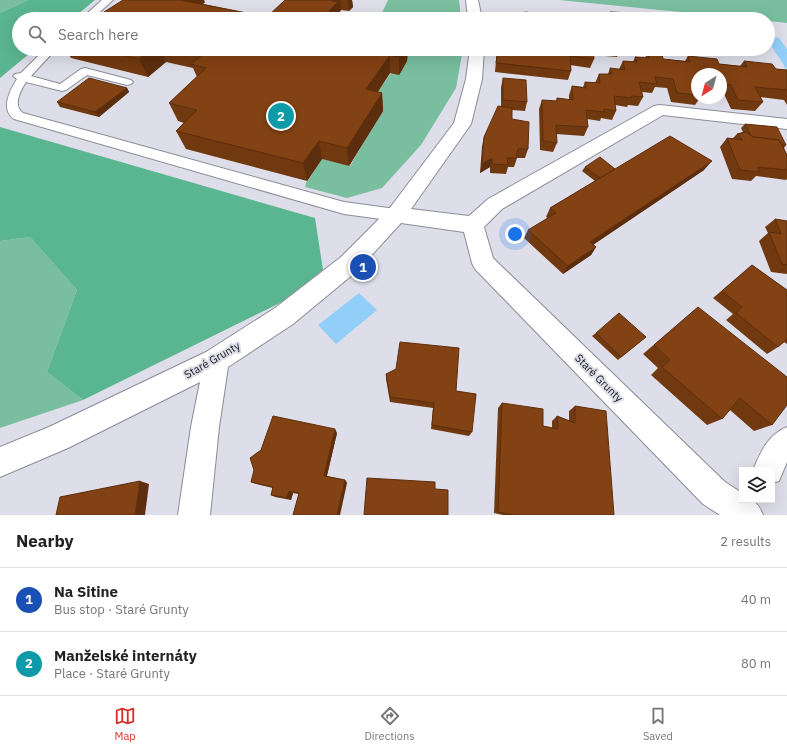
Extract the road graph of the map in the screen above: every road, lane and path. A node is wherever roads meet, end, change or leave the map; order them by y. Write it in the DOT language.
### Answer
graph roads {
  1 [pos="108,0"];
  2 [pos="472,0"];
  3 [pos="94,12"];
  4 [pos="474,12"];
  5 [pos="43,56"];
  6 [pos="476,56"];
  7 [pos="19,76"];
  8 [pos="127,82"];
  9 [pos="787,124"];
  10 [pos="396,215"];
  11 [pos="473,225"];
  12 [pos="215,361"];
  13 [pos="787,441"];
  14 [pos="0,462"];
  15 [pos="769,467"];
  16 [pos="754,503"];
  17 [pos="194,515"];
  18 [pos="748,515"];
  1 -- 3 [label="lane"];
  2 -- 4 [label="street"];
  5 -- 7 [label="lane"];
  6 -- 10 [label="street, Staré Grunty"];
  7 -- 8 [label="lane"];
  7 -- 10 [label="lane"];
  9 -- 11 [label="street"];
  10 -- 11 [label="street"];
  10 -- 12 [label="street, Staré Grunty"];
  11 -- 18 [label="street, Staré Grunty"];
  12 -- 14 [label="street, Staré Grunty"];
  12 -- 17 [label="street"];
  13 -- 15 [label="street"];
  16 -- 18 [label="street, Staré Grunty"];
}
